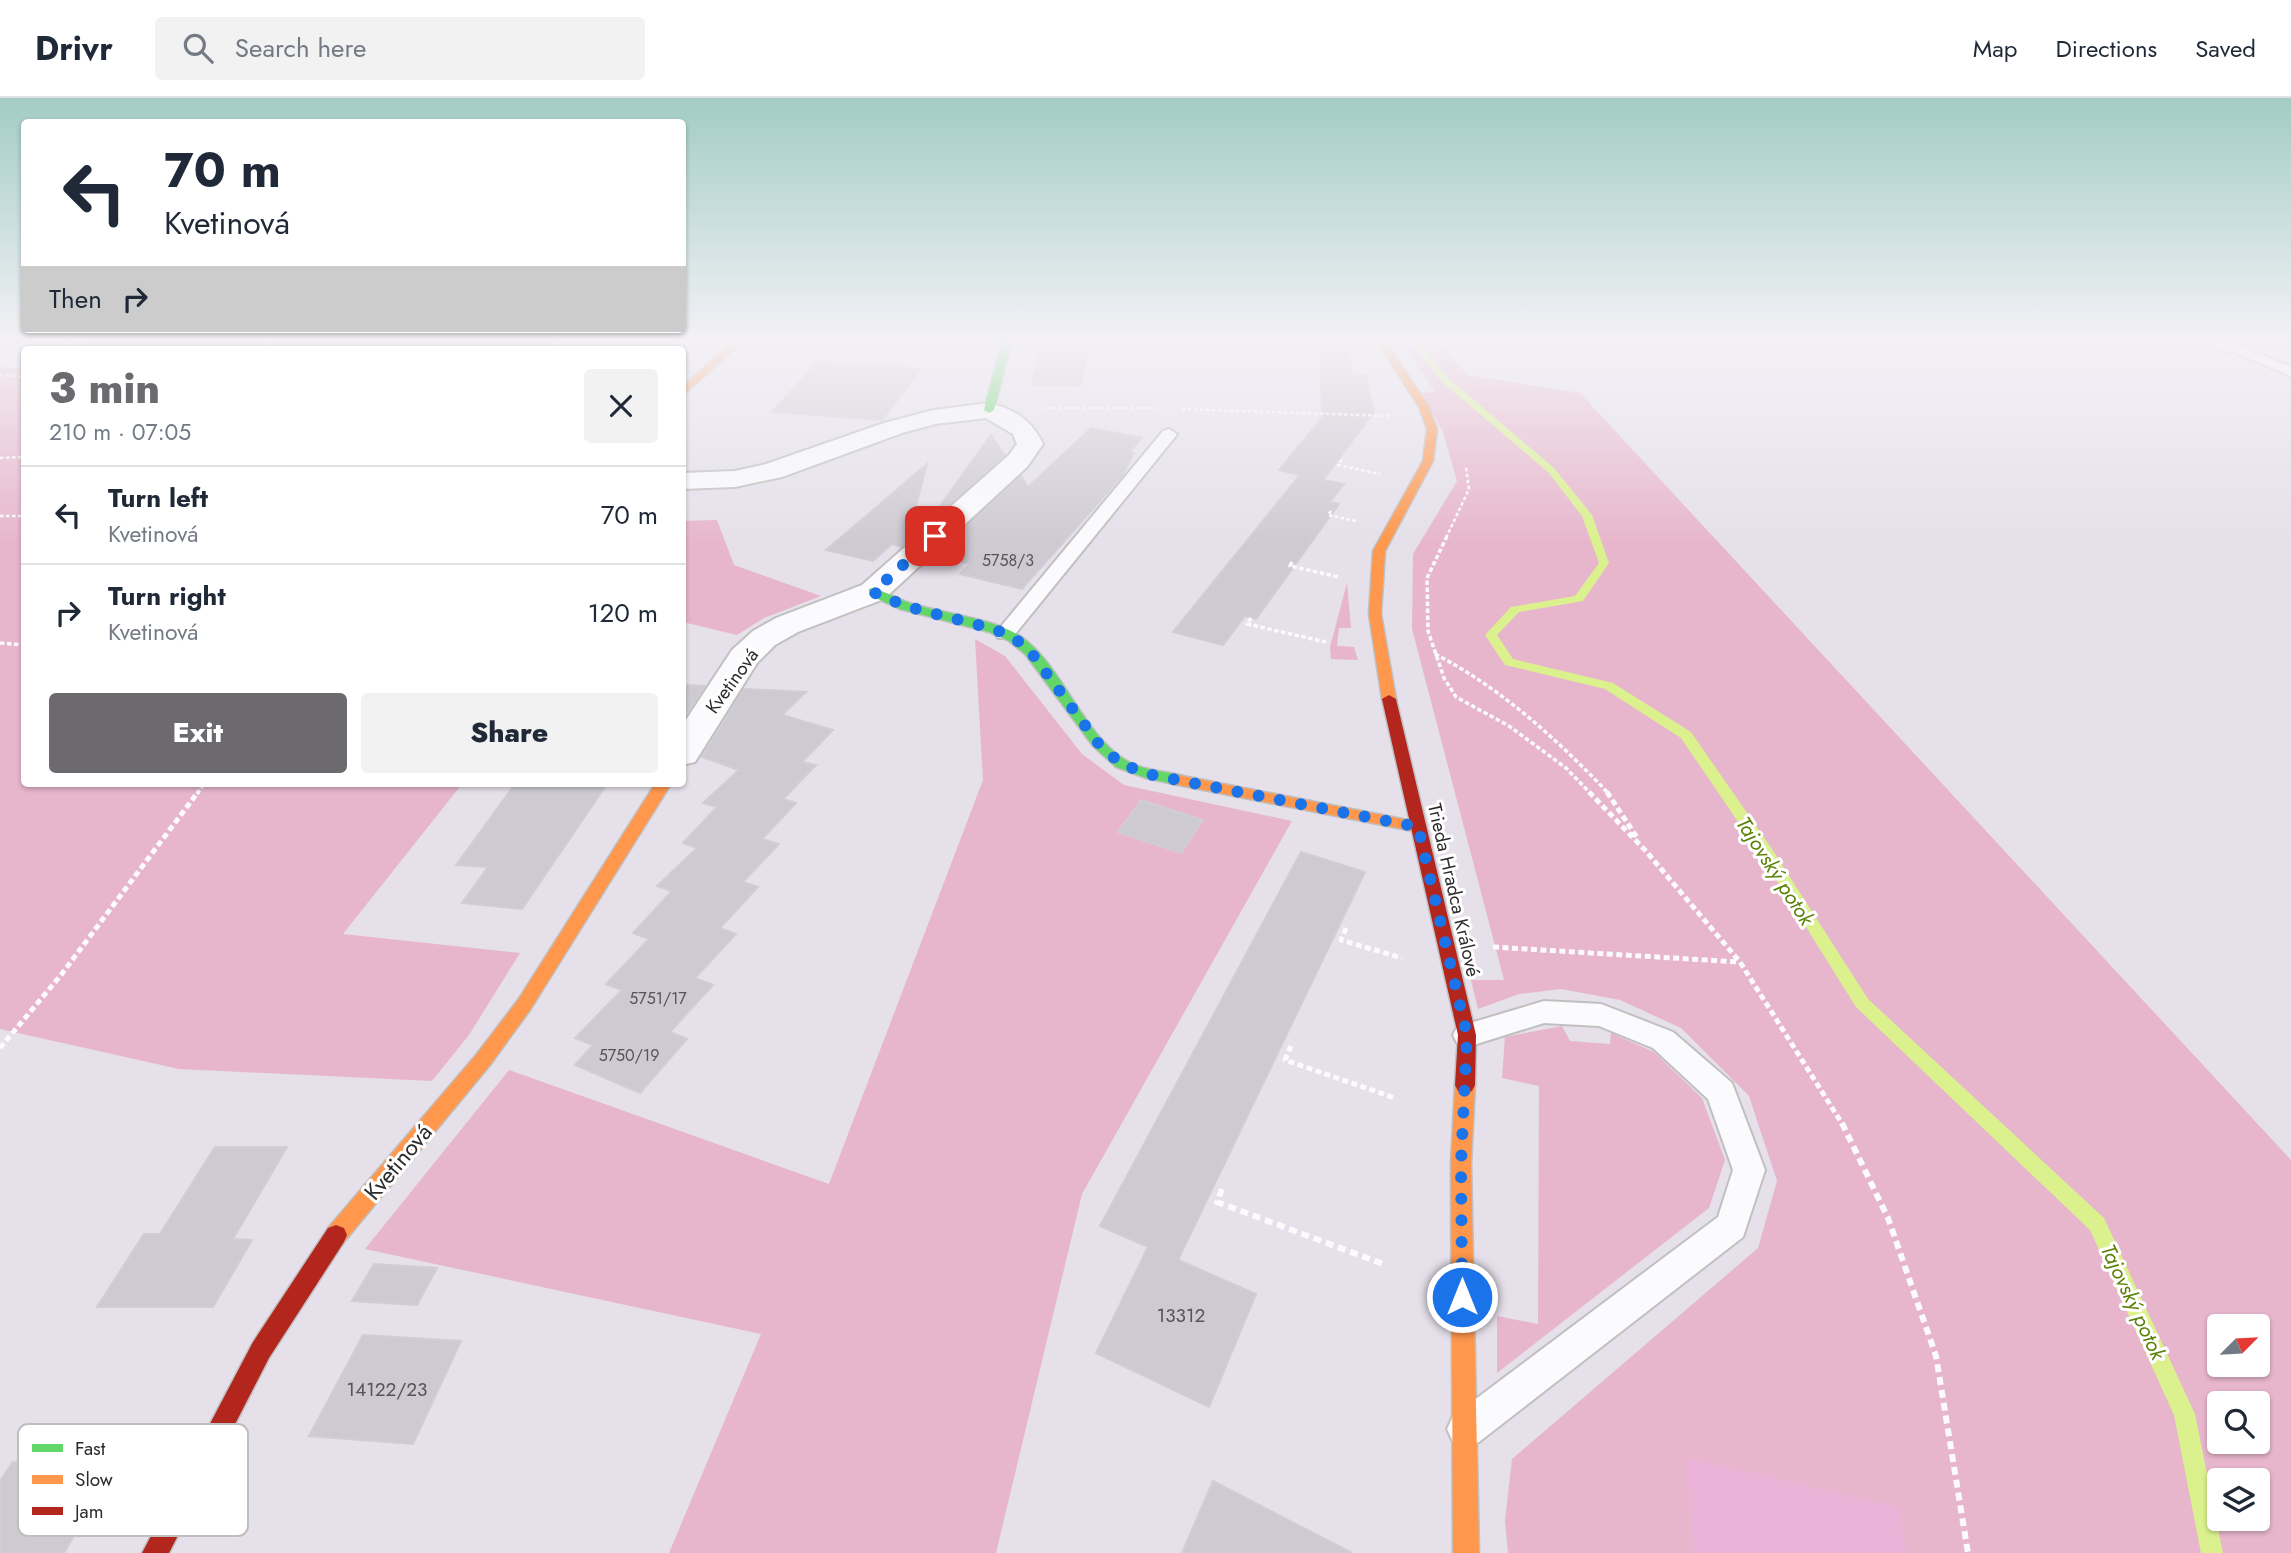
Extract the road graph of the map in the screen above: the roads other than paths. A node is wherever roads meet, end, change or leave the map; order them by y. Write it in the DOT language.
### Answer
graph roads {
  1 [pos="1422,408"];
  2 [pos="989,410"];
  3 [pos="1169,434"];
  4 [pos="686,481"];
  5 [pos="873,592"];
  6 [pos="1005,634"];
  7 [pos="686,748"];
  8 [pos="661,787"];
  9 [pos="1418,827"];
  10 [pos="1467,1035"];
  11 [pos="222,1424"];
  12 [pos="1463,1432"];
  13 [pos="164,1536"];
  14 [pos="155,1553"];
  15 [pos="1465,1553"];
  1 -- 9 [label="street, Trieda Hradca Králové"];
  2 -- 4 [label="street"];
  2 -- 5 [label="street, Kvetinová"];
  3 -- 6 [label="lane"];
  5 -- 6 [label="street"];
  5 -- 7 [label="street, Kvetinová"];
  6 -- 9 [label="street"];
  8 -- 11 [label="street, Kvetinová"];
  9 -- 10 [label="street, Trieda Hradca Králové"];
  10 -- 12 [label="street, Trieda Hradca Králové"];
  10 -- 12 [label="lane"];
  12 -- 15 [label="street, Trieda Hradca Králové"];
  13 -- 14 [label="street, Kvetinová"];
}
